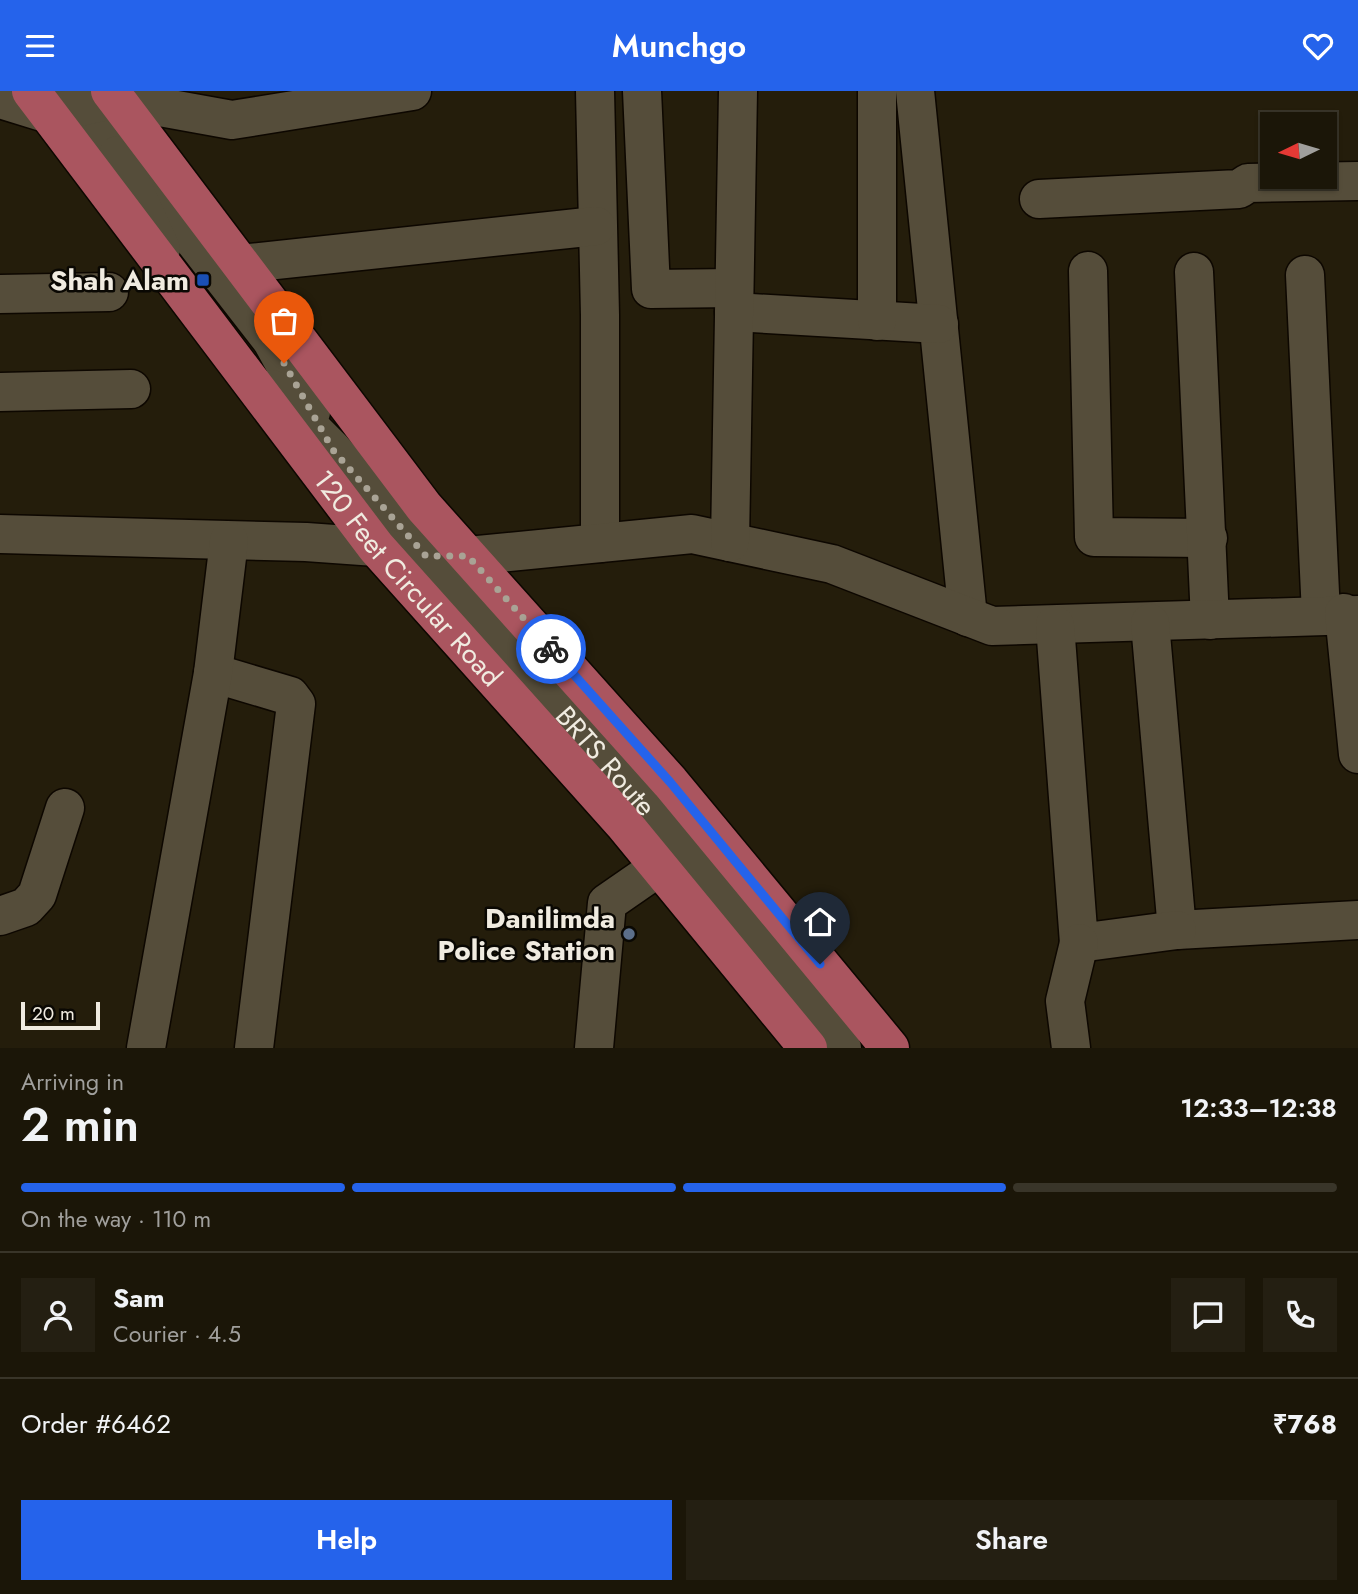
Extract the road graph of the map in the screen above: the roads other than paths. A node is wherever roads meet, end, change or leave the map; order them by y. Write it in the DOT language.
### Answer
graph roads {
  1 [pos="595,91"];
  2 [pos="642,91"];
  3 [pos="738,91"];
  4 [pos="877,91"];
  5 [pos="915,91"];
  6 [pos="397,92"];
  7 [pos="0,99"];
  8 [pos="76,99"];
  9 [pos="276,102"];
  10 [pos="1358,181"];
  11 [pos="1039,199"];
  12 [pos="596,226"];
  13 [pos="240,264"];
  14 [pos="1088,271"];
  15 [pos="1194,272"];
  16 [pos="1305,275"];
  17 [pos="109,292"];
  18 [pos="0,294"];
  19 [pos="734,300"];
  20 [pos="877,321"];
  21 [pos="939,324"];
  22 [pos="131,389"];
  23 [pos="0,392"];
  24 [pos="0,534"];
  25 [pos="1208,538"];
  26 [pos="229,541"];
  27 [pos="730,542"];
  28 [pos="600,543"];
  29 [pos="376,547"];
  30 [pos="426,556"];
  31 [pos="468,556"];
  32 [pos="1341,614"];
  33 [pos="968,617"];
  34 [pos="1210,621"];
  35 [pos="1150,623"];
  36 [pos="1055,625"];
  37 [pos="213,673"];
  38 [pos="1358,754"];
  39 [pos="65,808"];
  40 [pos="660,867"];
  41 [pos="0,916"];
  42 [pos="1358,919"];
  43 [pos="1177,930"];
  44 [pos="1079,943"];
  45 [pos="146,1048"];
  46 [pos="254,1048"];
  47 [pos="594,1048"];
  48 [pos="808,1048"];
  49 [pos="842,1048"];
  50 [pos="890,1048"];
  51 [pos="1070,1048"];
  1 -- 12 [label="street"];
  2 -- 19 [label="street"];
  3 -- 19 [label="street"];
  4 -- 20 [label="street"];
  5 -- 21 [label="street"];
  6 -- 9 [label="street"];
  7 -- 8 [label="street"];
  8 -- 9 [label="street"];
  8 -- 13 [label="main road, 120 Feet Circular Road"];
  8 -- 29 [label="main road, 120 Feet Circular Road"];
  8 -- 30 [label="street, BRTS Route"];
  10 -- 11 [label="street"];
  12 -- 13 [label="street"];
  12 -- 28 [label="street"];
  13 -- 31 [label="main road, 120 Feet Circular Road"];
  14 -- 25 [label="street"];
  15 -- 25 [label="street"];
  16 -- 32 [label="street"];
  17 -- 18 [label="street"];
  19 -- 20 [label="street"];
  19 -- 27 [label="street"];
  20 -- 21 [label="street"];
  21 -- 33 [label="street"];
  22 -- 23 [label="street"];
  24 -- 26 [label="street"];
  25 -- 34 [label="street"];
  26 -- 29 [label="street"];
  26 -- 37 [label="street"];
  27 -- 28 [label="street"];
  27 -- 33 [label="street"];
  28 -- 31 [label="street"];
  29 -- 30 [label="street"];
  29 -- 40 [label="main road, 120 Feet Circular Road"];
  30 -- 31 [label="street"];
  30 -- 49 [label="street, BRTS Route"];
  31 -- 50 [label="main road, 120 Feet Circular Road"];
  32 -- 34 [label="street"];
  32 -- 38 [label="street"];
  33 -- 36 [label="street"];
  34 -- 35 [label="street"];
  35 -- 36 [label="street"];
  35 -- 43 [label="street"];
  36 -- 44 [label="street"];
  37 -- 45 [label="street"];
  37 -- 46 [label="street"];
  39 -- 41 [label="street"];
  40 -- 47 [label="street"];
  40 -- 48 [label="main road, 120 Feet Circular Road"];
  42 -- 43 [label="street"];
  43 -- 44 [label="street"];
  44 -- 51 [label="street"];
}
